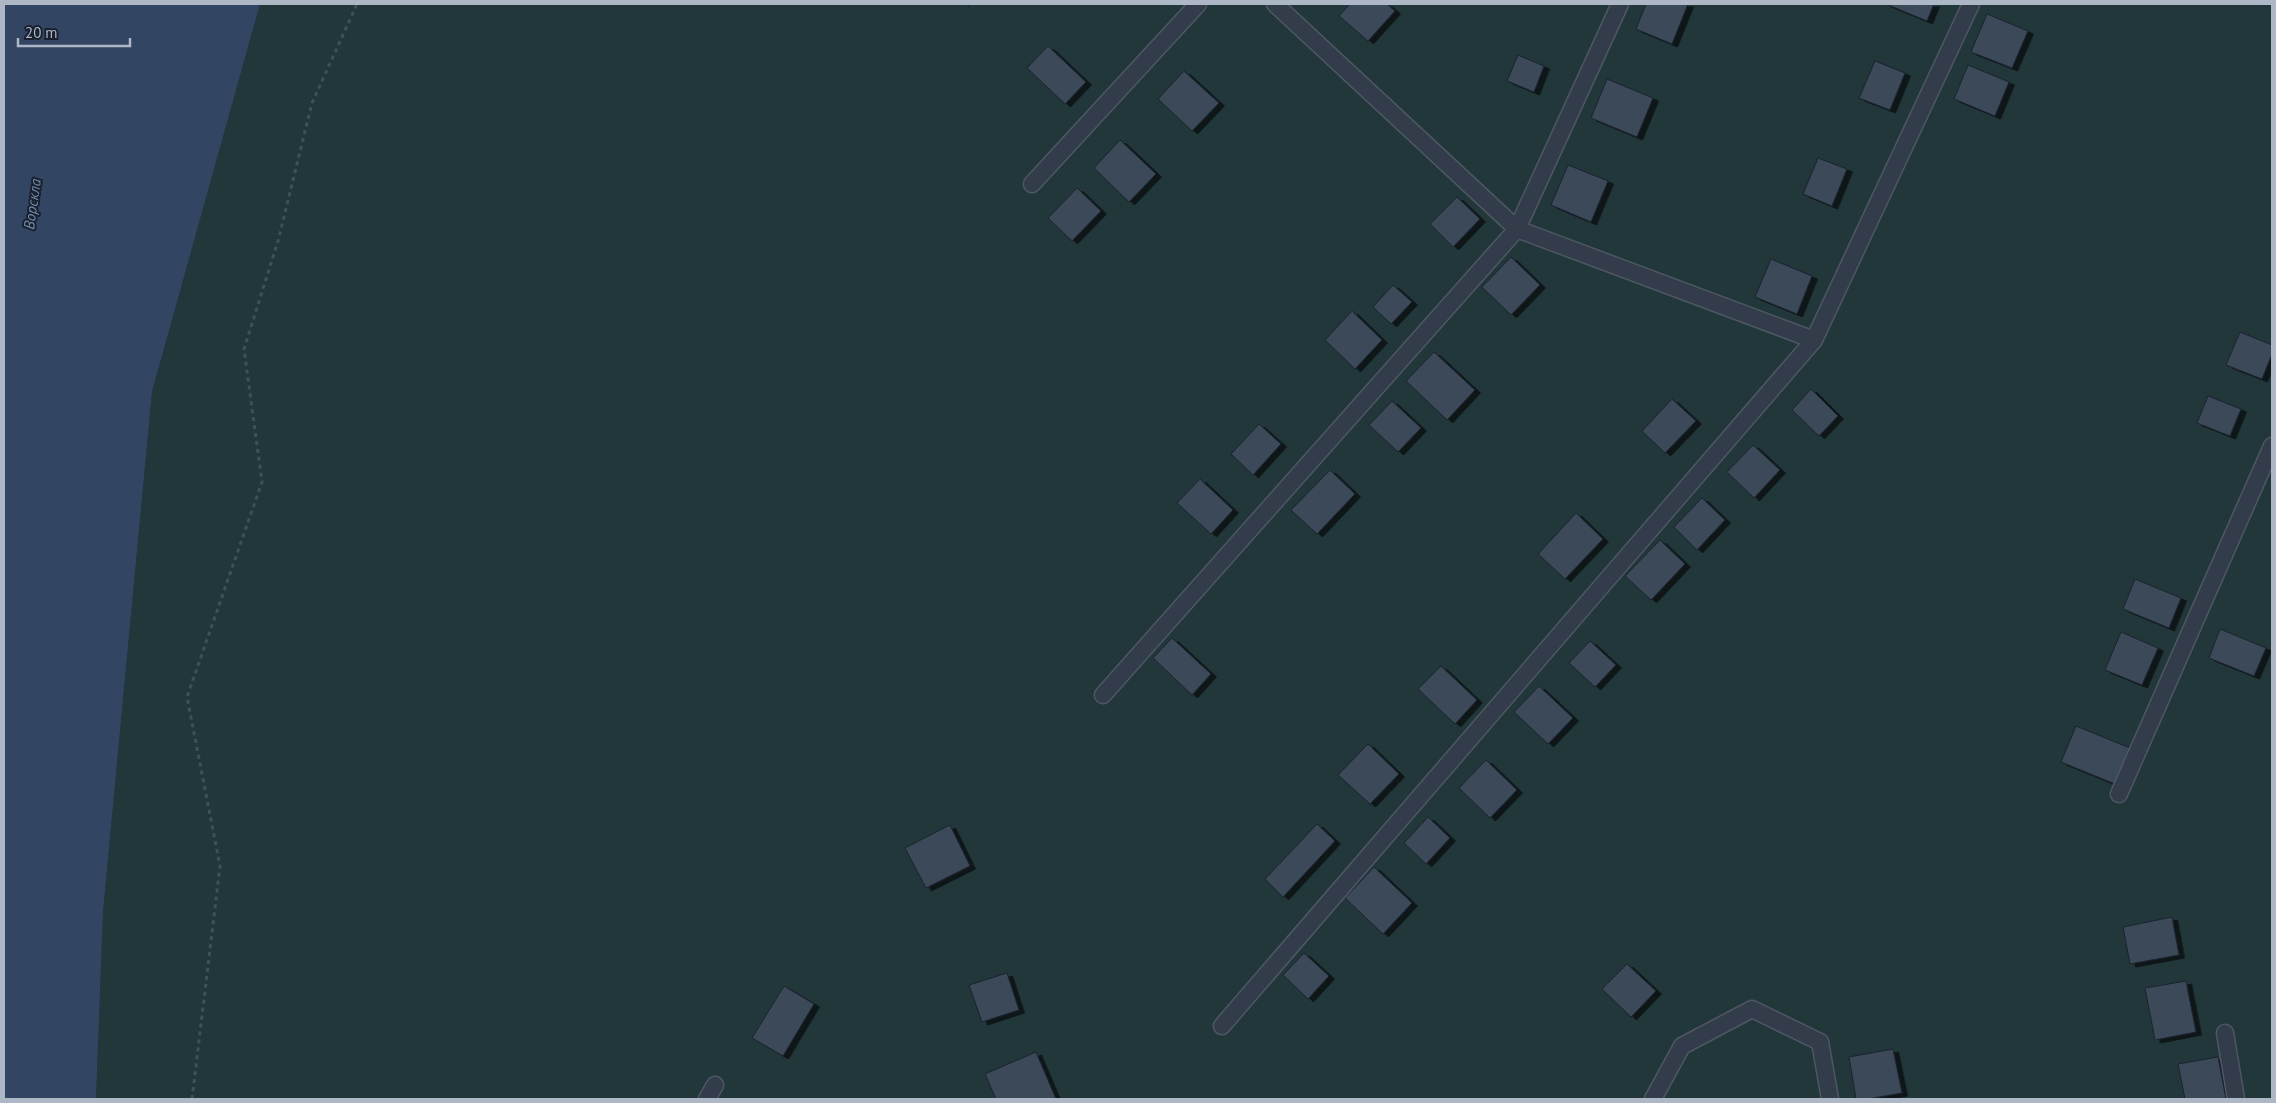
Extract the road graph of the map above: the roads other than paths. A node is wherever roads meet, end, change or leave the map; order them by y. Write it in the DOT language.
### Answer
graph roads {
  1 [pos="1198,4"];
  2 [pos="1275,4"];
  3 [pos="1620,4"];
  4 [pos="1971,4"];
  5 [pos="1032,184"];
  6 [pos="1517,229"];
  7 [pos="1814,340"];
  8 [pos="2272,446"];
  9 [pos="1103,695"];
  10 [pos="2119,794"];
  11 [pos="1222,1026"];
  12 [pos="2225,1033"];
  13 [pos="715,1085"];
  14 [pos="707,1099"];
  15 [pos="1653,1099"];
  16 [pos="1830,1099"];
  17 [pos="2236,1099"];
  1 -- 5 [label="lane"];
  2 -- 6 [label="lane"];
  3 -- 6 [label="lane"];
  4 -- 7 [label="lane"];
  6 -- 7 [label="lane"];
  6 -- 9 [label="lane"];
  7 -- 11 [label="lane"];
  8 -- 10 [label="lane"];
  12 -- 17 [label="lane"];
  13 -- 14 [label="lane"];
  15 -- 16 [label="lane"];
}
